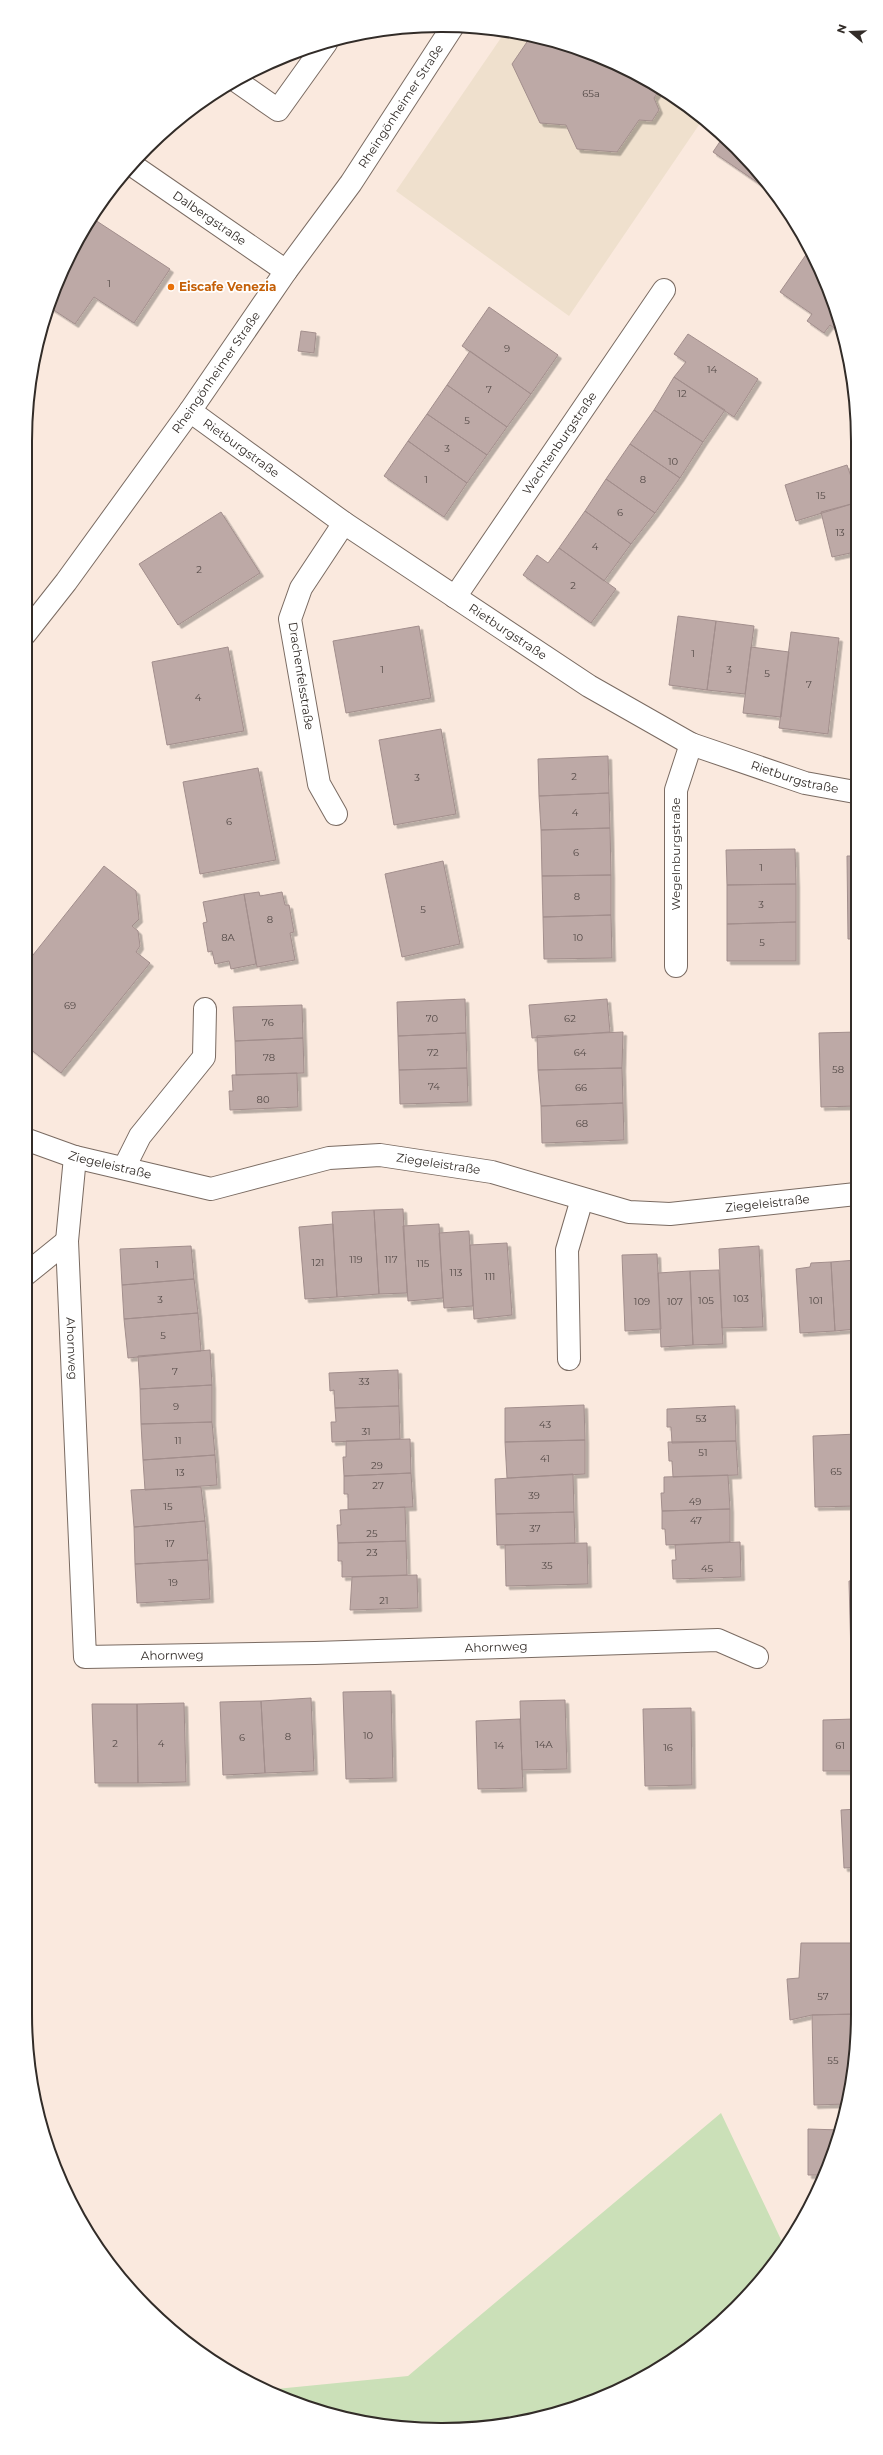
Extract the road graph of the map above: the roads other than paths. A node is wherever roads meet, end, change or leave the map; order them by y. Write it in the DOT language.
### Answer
graph roads {
  1 [pos="449,32"];
  2 [pos="320,51"];
  3 [pos="241,84"];
  4 [pos="139,166"];
  5 [pos="286,271"];
  6 [pos="664,290"];
  7 [pos="190,411"];
  8 [pos="344,523"];
  9 [pos="456,597"];
  10 [pos="32,625"];
  11 [pos="691,744"];
  12 [pos="851,791"];
  13 [pos="336,814"];
  14 [pos="676,966"];
  15 [pos="205,1009"];
  16 [pos="32,1142"];
  17 [pos="75,1157"];
  18 [pos="124,1168"];
  19 [pos="851,1195"];
  20 [pos="582,1199"];
  21 [pos="67,1241"];
  22 [pos="32,1269"];
  23 [pos="569,1359"];
  24 [pos="757,1657"];
  1 -- 5 [label="street, Rheingönheimer Straße"];
  2 -- 3 [label="street"];
  4 -- 5 [label="street, Dalbergstraße"];
  5 -- 7 [label="street, Rheingönheimer Straße"];
  6 -- 9 [label="street, Wachtenburgstraße"];
  7 -- 8 [label="street, Rietburgstraße"];
  7 -- 10 [label="street, Rheingönheimer Straße"];
  8 -- 9 [label="street, Rietburgstraße"];
  8 -- 13 [label="street, Drachenfelsstraße"];
  9 -- 11 [label="street, Rietburgstraße"];
  11 -- 12 [label="street, Rietburgstraße"];
  11 -- 14 [label="street, Wegelnburgstraße"];
  15 -- 18 [label="street"];
  16 -- 17 [label="street, Ziegeleistraße"];
  17 -- 18 [label="street, Ziegeleistraße"];
  17 -- 21 [label="street, Ahornweg"];
  18 -- 20 [label="street, Ziegeleistraße"];
  19 -- 20 [label="street, Ziegeleistraße"];
  20 -- 23 [label="street"];
  21 -- 22 [label="street"];
  21 -- 24 [label="street, Ahornweg"];
}
